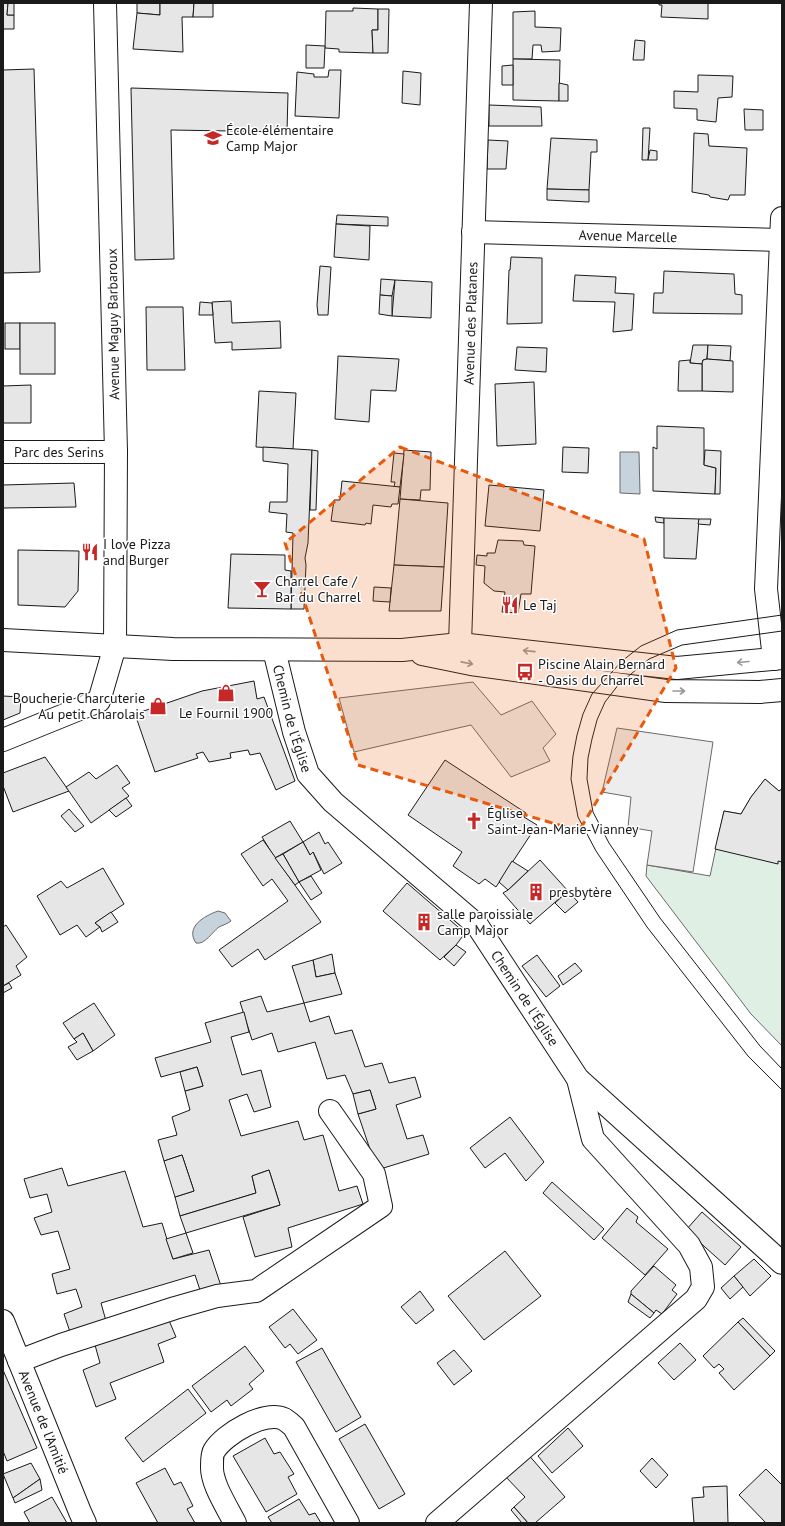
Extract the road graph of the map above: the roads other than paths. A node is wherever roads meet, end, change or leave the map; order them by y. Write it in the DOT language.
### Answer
graph roads {
  1 [pos="105,3"];
  2 [pos="480,3"];
  3 [pos="782,218"];
  4 [pos="473,232"];
  5 [pos="782,240"];
  6 [pos="3,452"];
  7 [pos="116,452"];
  8 [pos="3,640"];
  9 [pos="460,644"];
  10 [pos="115,646"];
  11 [pos="274,650"];
  12 [pos="402,650"];
  13 [pos="778,658"];
  14 [pos="782,690"];
  15 [pos="3,740"];
  16 [pos="578,1079"];
  17 [pos="330,1110"];
  18 [pos="782,1263"];
  19 [pos="3,1321"];
  20 [pos="19,1360"];
  21 [pos="85,1523"];
  22 [pos="235,1523"];
  23 [pos="348,1523"];
  24 [pos="437,1523"];
  1 -- 7 [label="street, Avenue Maguy Barbaroux"];
  2 -- 4 [label="street, Avenue des Platanes"];
  3 -- 5 [label="street"];
  4 -- 5 [label="street, Avenue Marcelle"];
  4 -- 9 [label="street, Avenue des Platanes"];
  5 -- 13 [label="street"];
  6 -- 7 [label="street, Parc des Serins"];
  7 -- 10 [label="street, Avenue Maguy Barbaroux"];
  8 -- 10 [label="street"];
  9 -- 12 [label="street"];
  13 -- 9 [label="street, one-way"];
  10 -- 11 [label="street"];
  10 -- 15 [label="street, Avenue Maguy Barbaroux"];
  11 -- 12 [label="street"];
  11 -- 16 [label="street, Chemin de l'Église"];
  12 -- 14 [label="street, one-way"];
  16 -- 18 [label="street, Chemin de l'Église"];
  16 -- 24 [label="street"];
  17 -- 20 [label="street"];
  19 -- 20 [label="street, Avenue de l'Amitié"];
  20 -- 21 [label="street, Avenue de l'Amitié"];
  22 -- 23 [label="street"];
}
